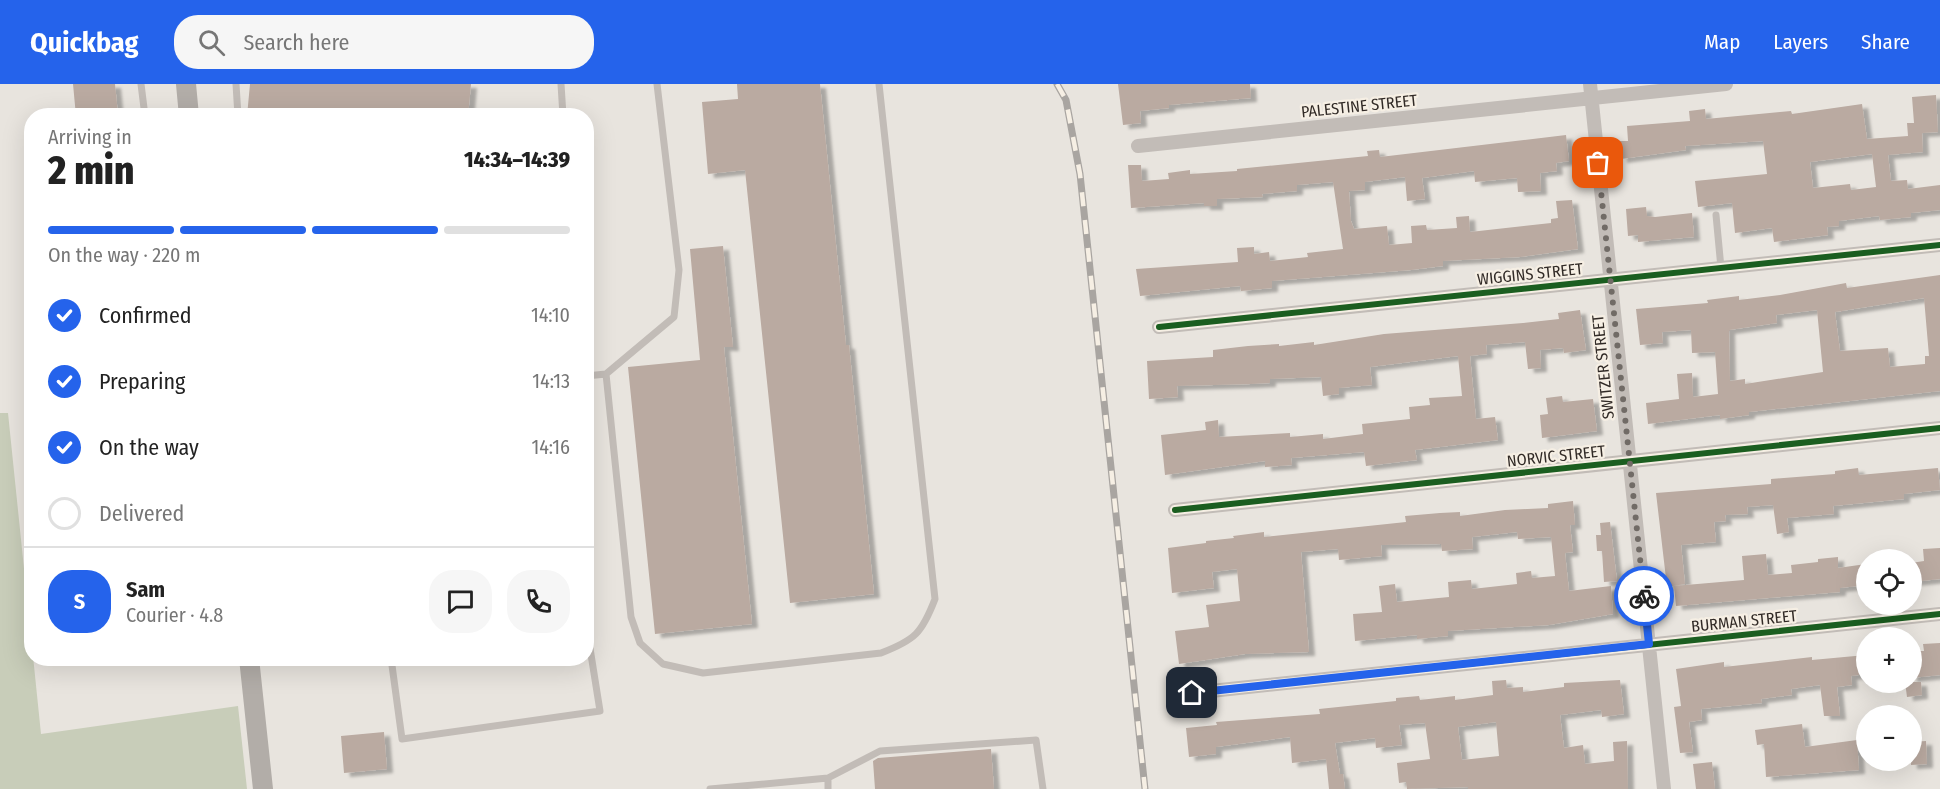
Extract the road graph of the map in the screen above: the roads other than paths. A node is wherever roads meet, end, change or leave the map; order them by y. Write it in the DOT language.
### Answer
graph roads {
  1 [pos="141,84"];
  2 [pos="186,84"];
  3 [pos="236,84"];
  4 [pos="561,84"];
  5 [pos="657,84"];
  6 [pos="879,84"];
  7 [pos="1726,84"];
  8 [pos="1591,91"];
  9 [pos="144,108"];
  10 [pos="188,108"];
  11 [pos="238,108"];
  12 [pos="562,108"];
  13 [pos="1138,146"];
  14 [pos="1716,214"];
  15 [pos="1940,245"];
  16 [pos="1721,268"];
  17 [pos="1611,279"];
  18 [pos="1159,327"];
  19 [pos="606,374"];
  20 [pos="594,375"];
  21 [pos="1940,428"];
  22 [pos="1630,461"];
  23 [pos="1175,510"];
  24 [pos="1940,614"];
  25 [pos="1649,644"];
  26 [pos="250,666"];
  27 [pos="392,666"];
  28 [pos="593,666"];
  29 [pos="1192,693"];
  30 [pos="828,778"];
  31 [pos="263,789"];
  32 [pos="710,789"];
  33 [pos="828,789"];
  34 [pos="1042,789"];
  35 [pos="1664,789"];
  1 -- 9 [label="lane"];
  2 -- 10 [label="main road"];
  3 -- 11 [label="lane"];
  4 -- 12 [label="lane"];
  5 -- 19 [label="lane"];
  6 -- 19 [label="lane"];
  7 -- 8 [label="street, PALESTINE STREET"];
  8 -- 13 [label="street, PALESTINE STREET"];
  8 -- 17 [label="street, SWITZER STREET"];
  14 -- 16 [label="lane"];
  15 -- 16 [label="street, WIGGINS STREET"];
  16 -- 17 [label="street, WIGGINS STREET"];
  17 -- 18 [label="street, WIGGINS STREET"];
  17 -- 22 [label="street, SWITZER STREET"];
  19 -- 20 [label="lane"];
  21 -- 22 [label="street, NORVIC STREET"];
  22 -- 23 [label="street, NORVIC STREET"];
  22 -- 25 [label="street, SWITZER STREET"];
  24 -- 25 [label="street, BURMAN STREET"];
  25 -- 29 [label="street, BURMAN STREET"];
  25 -- 35 [label="street, SWITZER STREET"];
  26 -- 31 [label="main road"];
  27 -- 28 [label="lane"];
  30 -- 32 [label="lane"];
  30 -- 33 [label="lane"];
  30 -- 34 [label="lane"];
}
